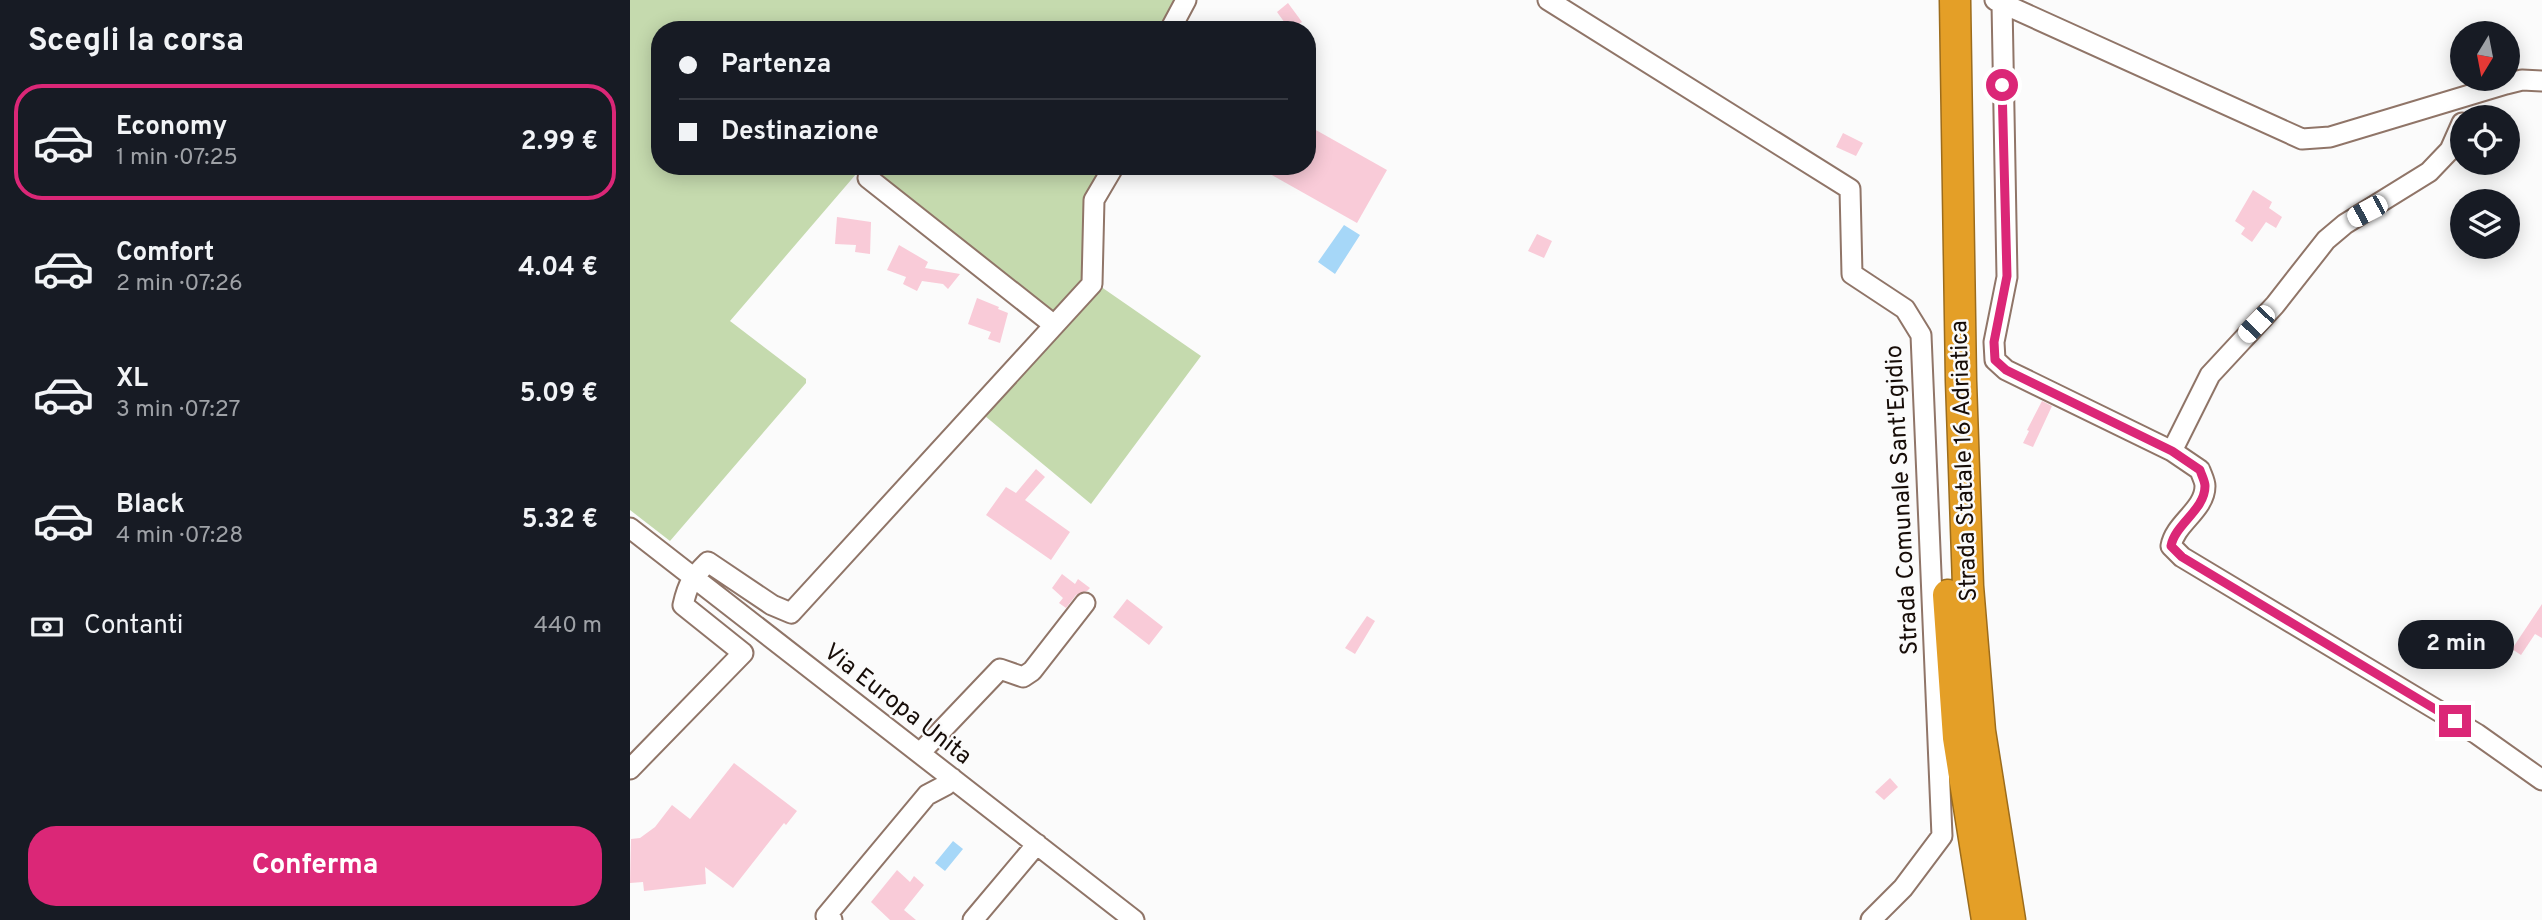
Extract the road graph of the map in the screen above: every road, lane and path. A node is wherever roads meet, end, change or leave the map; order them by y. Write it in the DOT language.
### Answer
graph roads {
  1 [pos="1186,0"];
  2 [pos="1548,0"];
  3 [pos="1999,1"];
  4 [pos="1947,3"];
  5 [pos="1175,21"];
  6 [pos="2542,81"];
  7 [pos="2463,97"];
  8 [pos="2463,105"];
  9 [pos="2450,150"];
  10 [pos="1109,175"];
  11 [pos="868,178"];
  12 [pos="1054,325"];
  13 [pos="2172,451"];
  14 [pos="630,528"];
  15 [pos="693,577"];
  16 [pos="1085,603"];
  17 [pos="920,754"];
  18 [pos="630,769"];
  19 [pos="952,778"];
  20 [pos="2542,780"];
  21 [pos="1037,844"];
  22 [pos="832,920"];
  23 [pos="973,920"];
  24 [pos="1134,920"];
  25 [pos="1871,920"];
  26 [pos="1987,920"];
  27 [pos="2010,920"];
  1 -- 5 [label="street"];
  2 -- 25 [label="street, Strada Comunale Sant'Egidio"];
  3 -- 7 [label="street"];
  3 -- 13 [label="street"];
  4 -- 26 [label="highway, Strada Statale 16 Adriatica"];
  4 -- 27 [label="highway, Strada Statale 16 Adriatica"];
  6 -- 7 [label="street"];
  7 -- 8 [label="street"];
  9 -- 13 [label="street"];
  10 -- 12 [label="street"];
  11 -- 12 [label="street"];
  12 -- 15 [label="street"];
  13 -- 20 [label="street"];
  14 -- 15 [label="street, Via Europa Unita"];
  15 -- 17 [label="street, Via Europa Unita"];
  15 -- 18 [label="street"];
  16 -- 17 [label="street"];
  17 -- 19 [label="street, Via Europa Unita"];
  19 -- 21 [label="street, Via Europa Unita"];
  19 -- 22 [label="street"];
  21 -- 23 [label="street"];
  21 -- 24 [label="street, Via Europa Unita"];
}
